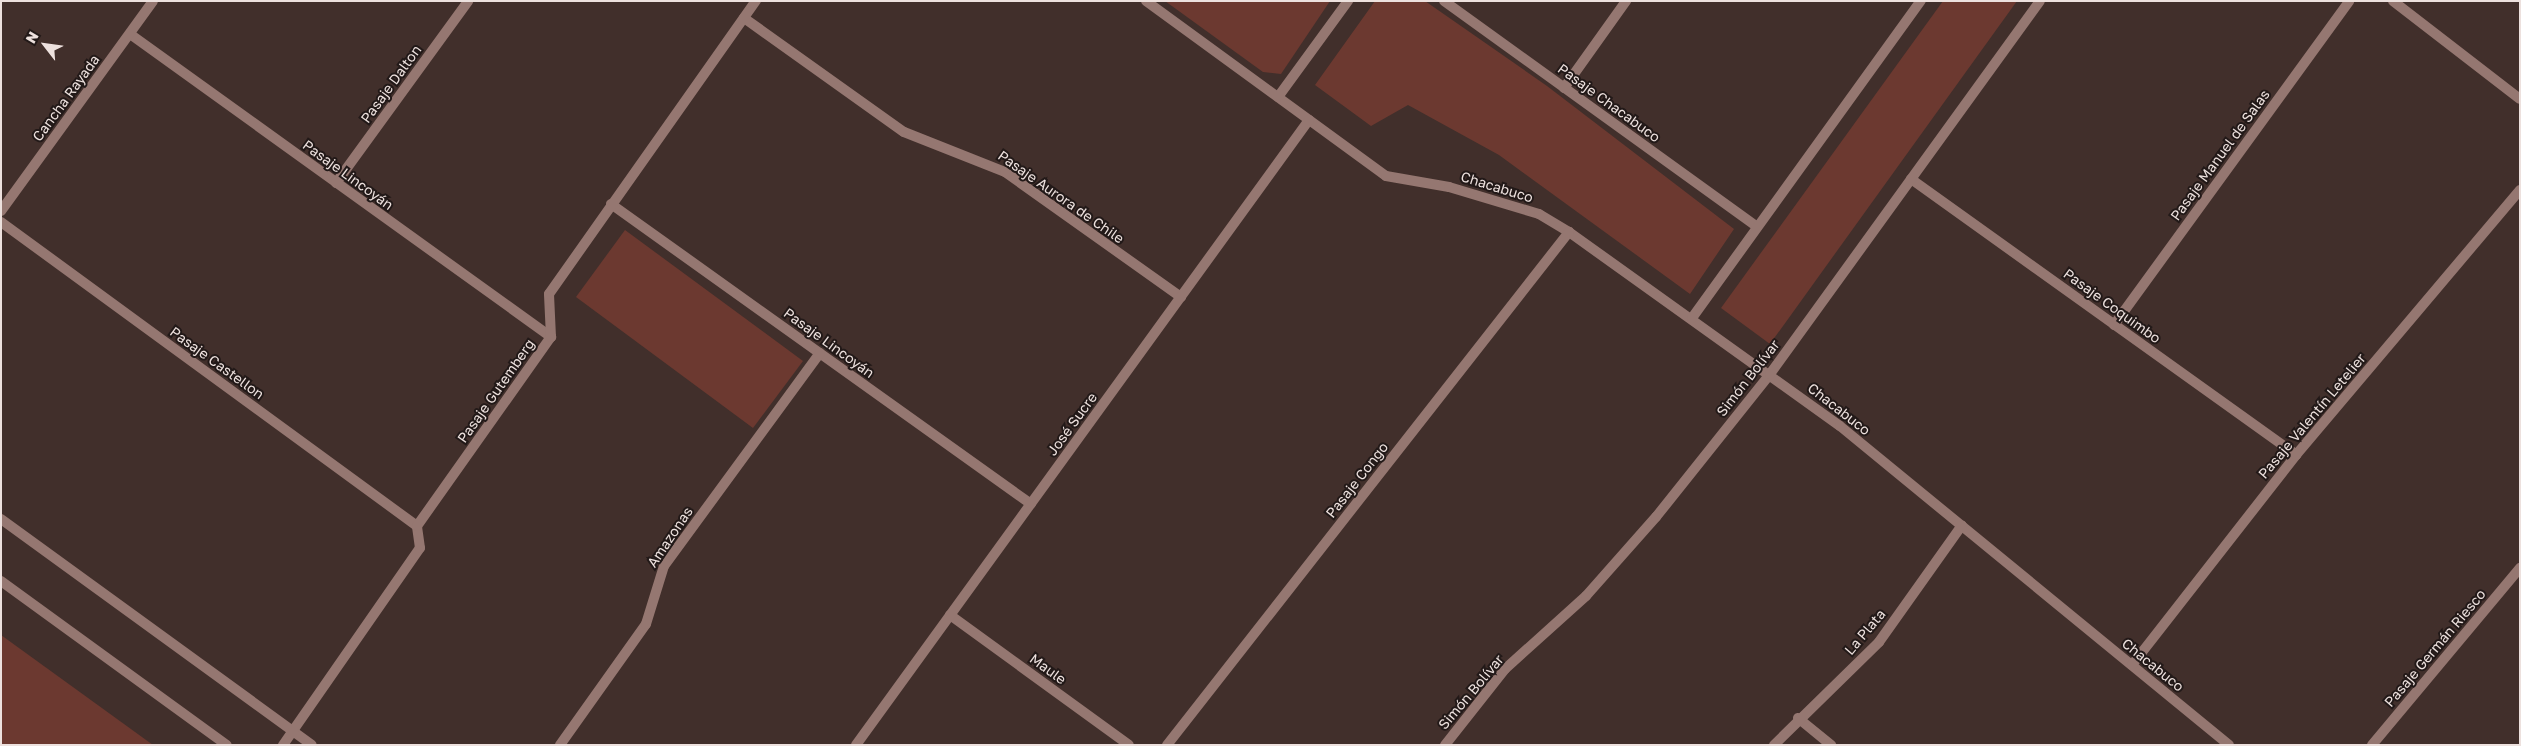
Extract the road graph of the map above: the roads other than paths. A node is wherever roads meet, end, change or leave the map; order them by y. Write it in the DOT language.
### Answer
graph roads {
  1 [pos="152,1"];
  2 [pos="468,1"];
  3 [pos="756,1"];
  4 [pos="1146,1"];
  5 [pos="1348,1"];
  6 [pos="1444,1"];
  7 [pos="1626,1"];
  8 [pos="1921,1"];
  9 [pos="2040,1"];
  10 [pos="2349,1"];
  11 [pos="2393,1"];
  12 [pos="744,18"];
  13 [pos="130,34"];
  14 [pos="1564,88"];
  15 [pos="1278,97"];
  16 [pos="2520,99"];
  17 [pos="1309,120"];
  18 [pos="1912,179"];
  19 [pos="336,183"];
  20 [pos="2520,190"];
  21 [pos="611,204"];
  22 [pos="1,212"];
  23 [pos="1,222"];
  24 [pos="1757,228"];
  25 [pos="1569,232"];
  26 [pos="1181,298"];
  27 [pos="1692,318"];
  28 [pos="2114,325"];
  29 [pos="551,337"];
  30 [pos="820,353"];
  31 [pos="1770,374"];
  32 [pos="2296,455"];
  33 [pos="1031,504"];
  34 [pos="1,519"];
  35 [pos="1962,525"];
  36 [pos="417,526"];
  37 [pos="2520,568"];
  38 [pos="1,582"];
  39 [pos="950,615"];
  40 [pos="2132,665"];
  41 [pos="1798,718"];
  42 [pos="293,730"];
  43 [pos="227,745"];
  44 [pos="283,745"];
  45 [pos="312,745"];
  46 [pos="560,745"];
  47 [pos="856,745"];
  48 [pos="1128,745"];
  49 [pos="1166,745"];
  50 [pos="1445,745"];
  51 [pos="1774,745"];
  52 [pos="1831,745"];
  53 [pos="2229,745"];
  54 [pos="2372,745"];
  1 -- 13 [label="street, Cancha Rayada"];
  2 -- 19 [label="street, Pasaje Dalton"];
  3 -- 12 [label="street, Pasaje Gutemberg"];
  4 -- 15 [label="street"];
  5 -- 15 [label="street"];
  6 -- 14 [label="street, Pasaje Chacabuco"];
  7 -- 14 [label="street"];
  8 -- 24 [label="street"];
  9 -- 18 [label="street, Simón Bolívar"];
  10 -- 28 [label="street, Pasaje Manuel de Salas"];
  11 -- 16 [label="street"];
  12 -- 21 [label="street, Pasaje Gutemberg"];
  12 -- 26 [label="street, Pasaje Aurora de Chile"];
  13 -- 19 [label="street, Pasaje Lincoyán"];
  13 -- 22 [label="street, Cancha Rayada"];
  14 -- 24 [label="street, Pasaje Chacabuco"];
  15 -- 17 [label="street"];
  17 -- 25 [label="street, Chacabuco"];
  17 -- 26 [label="street, José Sucre"];
  18 -- 28 [label="street, Pasaje Coquimbo"];
  18 -- 31 [label="street, Simón Bolívar"];
  19 -- 29 [label="street, Pasaje Lincoyán"];
  20 -- 32 [label="street, Pasaje Valentín Letelier"];
  21 -- 29 [label="street, Pasaje Gutemberg"];
  21 -- 30 [label="street, Pasaje Lincoyán"];
  23 -- 36 [label="street, Pasaje Castellon"];
  24 -- 27 [label="street"];
  25 -- 27 [label="street, Chacabuco"];
  25 -- 49 [label="street, Pasaje Congo"];
  26 -- 33 [label="street, José Sucre"];
  27 -- 31 [label="street, Chacabuco"];
  28 -- 32 [label="street, Pasaje Coquimbo"];
  29 -- 36 [label="street, Pasaje Gutemberg"];
  30 -- 33 [label="street, Pasaje Lincoyán"];
  30 -- 46 [label="street, Amazonas"];
  31 -- 35 [label="street, Chacabuco"];
  31 -- 50 [label="street, Simón Bolívar"];
  32 -- 40 [label="street, Pasaje Valentín Letelier"];
  33 -- 39 [label="street, José Sucre"];
  34 -- 42 [label="street"];
  35 -- 40 [label="street, Chacabuco"];
  35 -- 41 [label="street, La Plata"];
  36 -- 42 [label="street"];
  37 -- 54 [label="street, Pasaje Germán Riesco"];
  38 -- 43 [label="street"];
  39 -- 47 [label="street, José Sucre"];
  39 -- 48 [label="street, Maule"];
  40 -- 53 [label="street, Chacabuco"];
  41 -- 51 [label="street, La Plata"];
  41 -- 52 [label="street"];
  42 -- 44 [label="street"];
  42 -- 45 [label="street"];
}
